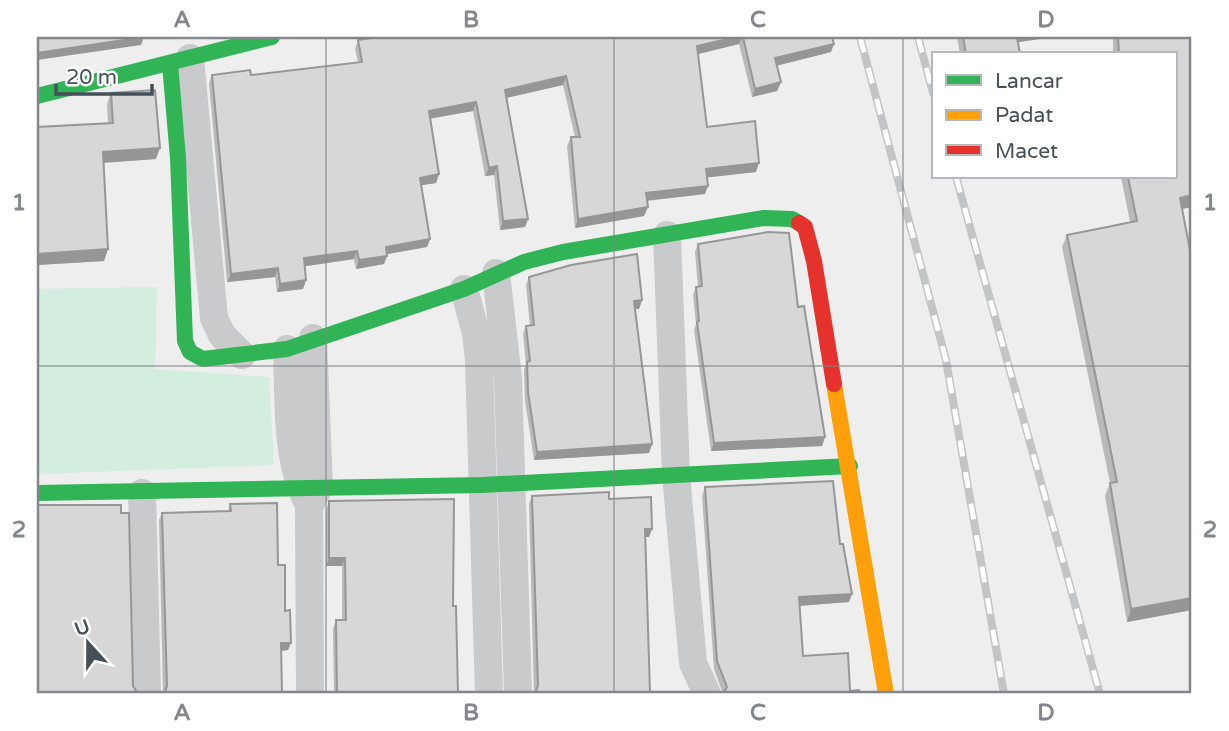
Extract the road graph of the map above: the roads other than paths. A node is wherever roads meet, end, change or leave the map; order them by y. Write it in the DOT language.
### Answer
graph roads {
  1 [pos="272,37"];
  2 [pos="180,61"];
  3 [pos="37,96"];
  4 [pos="667,236"];
  5 [pos="496,273"];
  6 [pos="464,289"];
  7 [pos="313,338"];
  8 [pos="287,349"];
  9 [pos="242,355"];
  10 [pos="850,466"];
  11 [pos="676,475"];
  12 [pos="511,482"];
  13 [pos="482,485"];
  14 [pos="37,493"];
  15 [pos="142,493"];
  16 [pos="310,494"];
  17 [pos="693,663"];
  18 [pos="147,694"];
  19 [pos="310,694"];
  20 [pos="489,694"];
  21 [pos="518,694"];
  22 [pos="683,694"];
  23 [pos="707,694"];
  24 [pos="886,694"];
  1 -- 2 [label="street"];
  2 -- 3 [label="street"];
  2 -- 9 [label="street"];
  4 -- 5 [label="street"];
  4 -- 10 [label="street"];
  4 -- 11 [label="street"];
  5 -- 6 [label="street"];
  5 -- 12 [label="street"];
  6 -- 7 [label="street"];
  6 -- 13 [label="street"];
  7 -- 8 [label="street"];
  7 -- 16 [label="street"];
  8 -- 9 [label="street"];
  8 -- 16 [label="street"];
  10 -- 11 [label="street"];
  10 -- 24 [label="street"];
  11 -- 12 [label="street"];
  11 -- 17 [label="street"];
  12 -- 13 [label="street"];
  12 -- 21 [label="street"];
  13 -- 16 [label="street"];
  13 -- 20 [label="street"];
  14 -- 15 [label="street"];
  15 -- 16 [label="street"];
  15 -- 18 [label="street"];
  16 -- 19 [label="street"];
  17 -- 22 [label="street"];
  17 -- 23 [label="street"];
}
